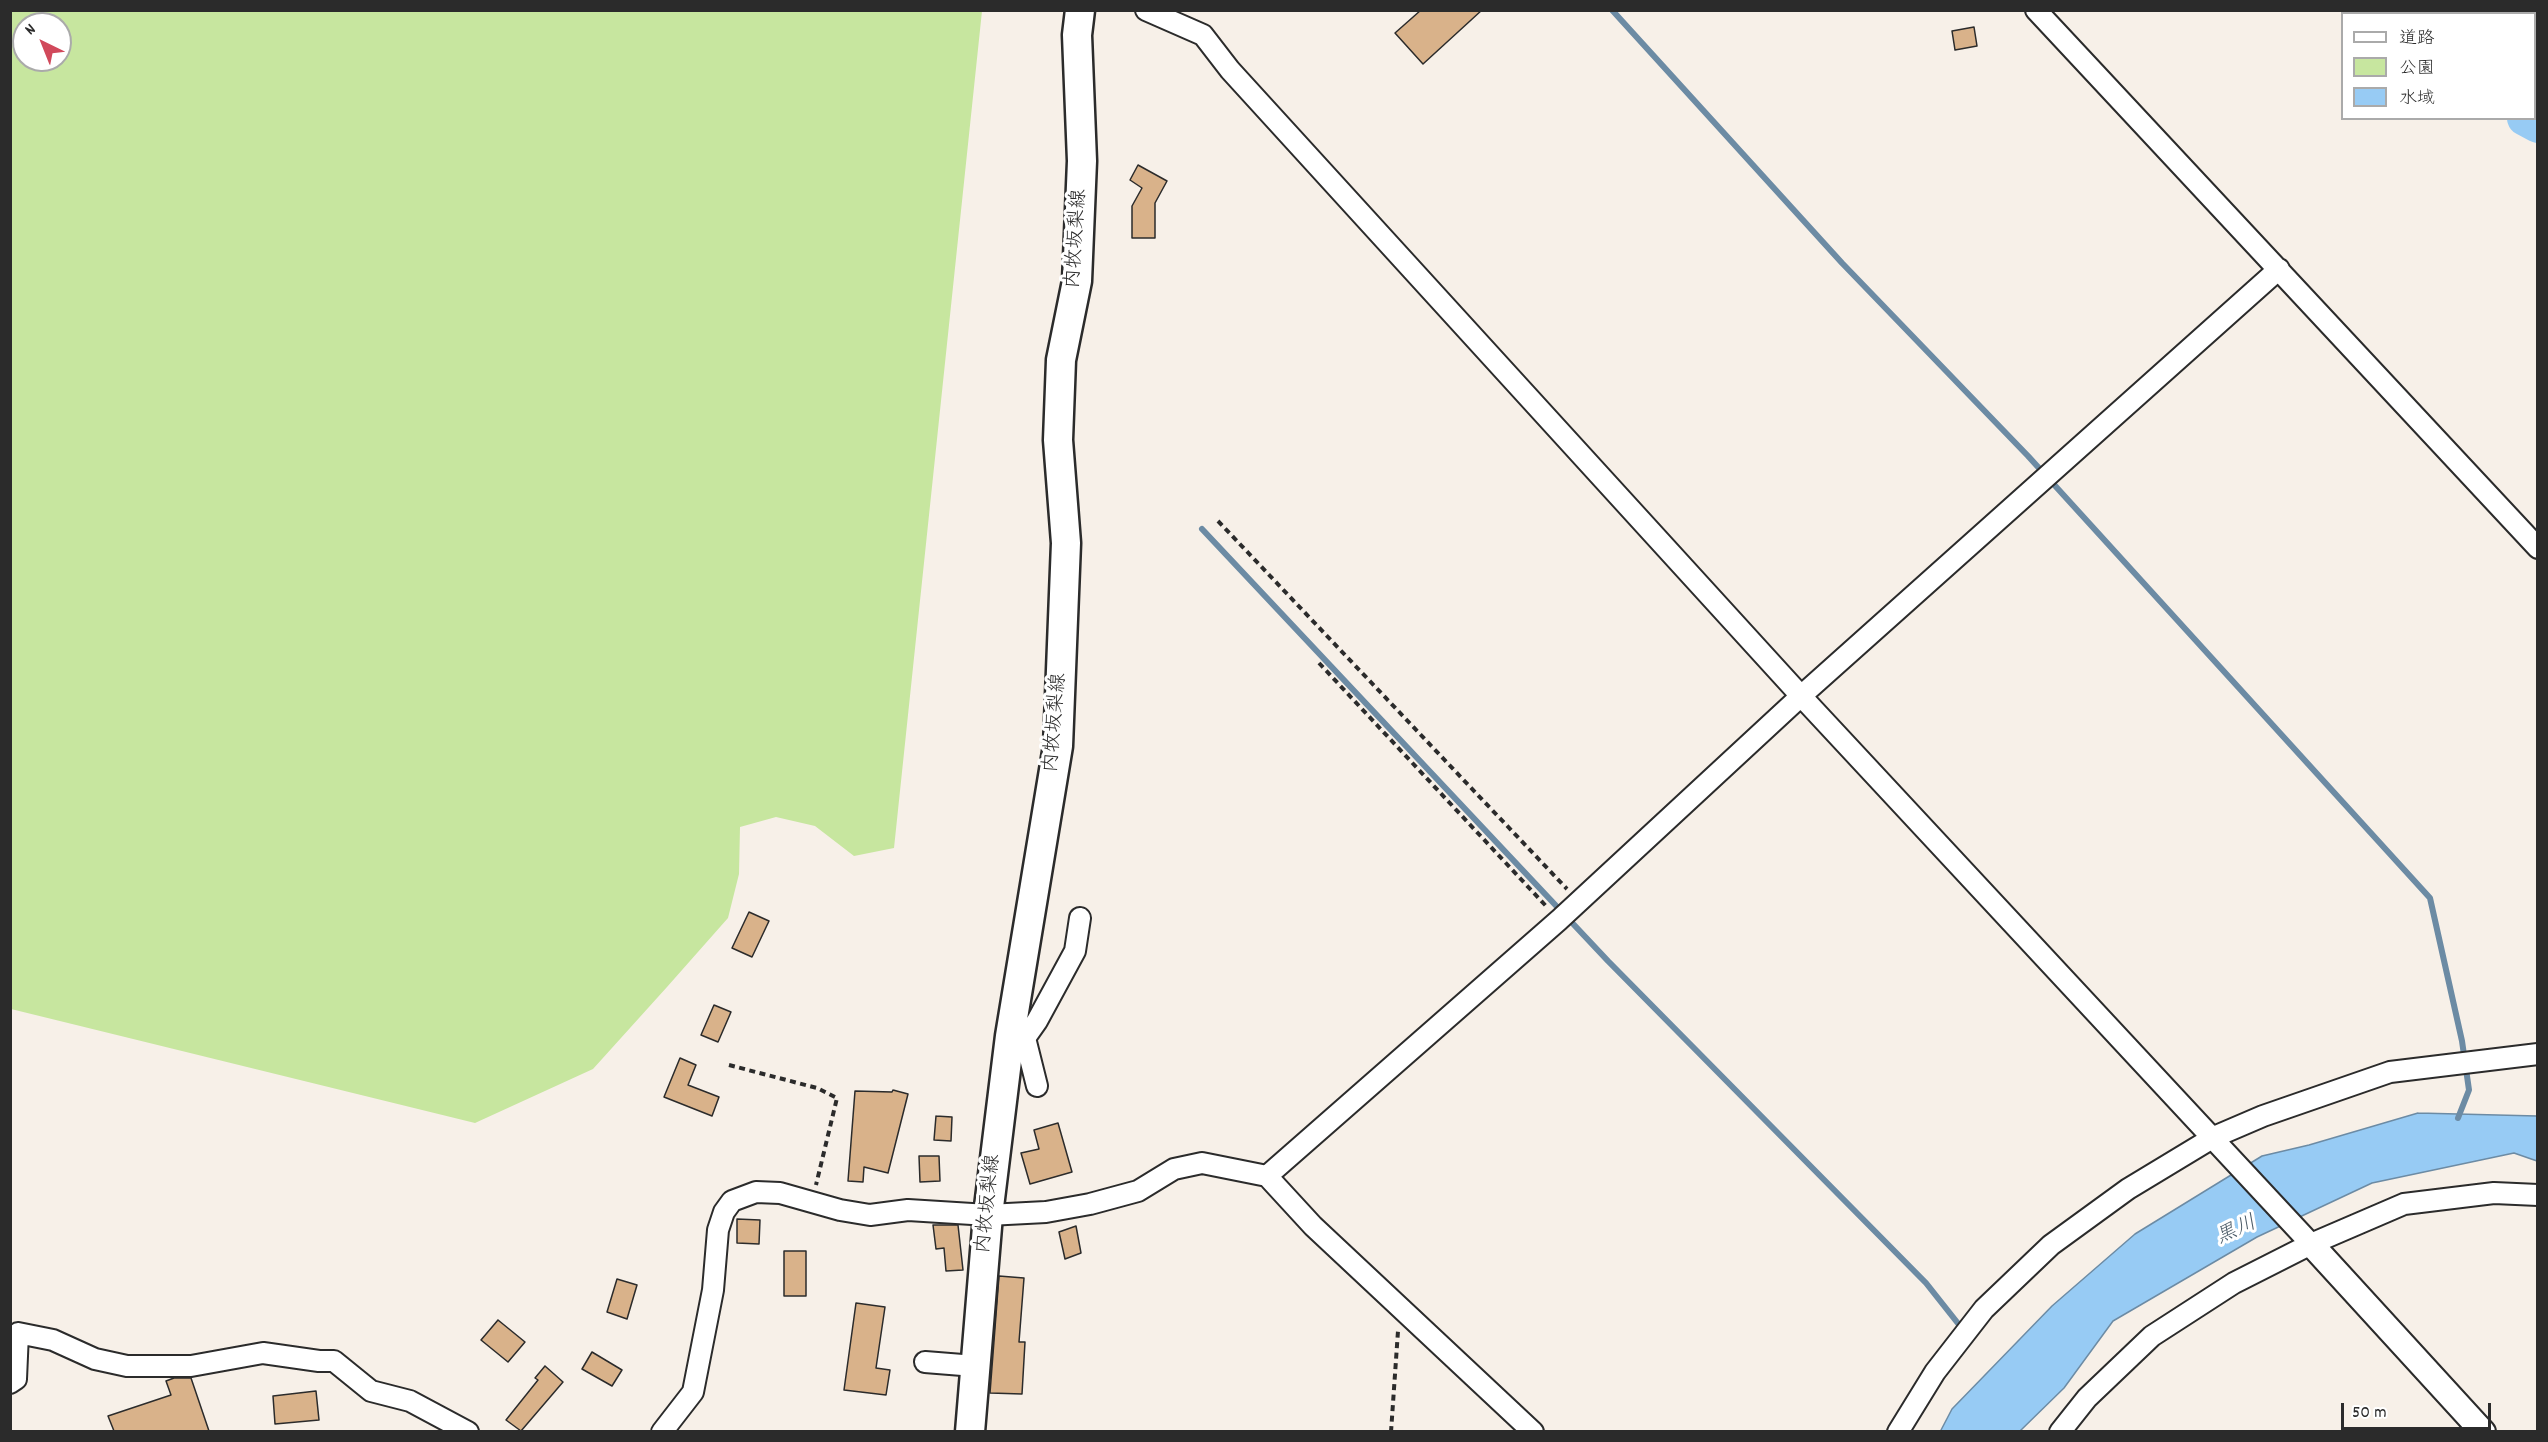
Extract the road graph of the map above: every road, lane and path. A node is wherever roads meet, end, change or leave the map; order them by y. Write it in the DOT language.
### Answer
graph roads {
  1 [pos="1080,10"];
  2 [pos="1146,10"];
  3 [pos="2036,10"];
  4 [pos="2279,269"];
  5 [pos="1218,521"];
  6 [pos="2538,548"];
  7 [pos="1319,663"];
  8 [pos="1801,696"];
  9 [pos="1578,901"];
  10 [pos="1080,918"];
  11 [pos="1559,920"];
  12 [pos="1018,1037"];
  13 [pos="2538,1054"];
  14 [pos="729,1065"];
  15 [pos="1037,1086"];
  16 [pos="2214,1137"];
  17 [pos="1267,1176"];
  18 [pos="2538,1195"];
  19 [pos="812,1200"];
  20 [pos="988,1215"];
  21 [pos="2311,1244"];
  22 [pos="1400,1308"];
  23 [pos="925,1362"];
  24 [pos="975,1366"];
  25 [pos="10,1383"];
  26 [pos="468,1431"];
  27 [pos="662,1431"];
  28 [pos="970,1431"];
  29 [pos="1391,1431"];
  30 [pos="1533,1431"];
  31 [pos="1898,1431"];
  32 [pos="2060,1431"];
  33 [pos="2483,1431"];
  1 -- 12 [label="main road, 内牧坂梨線"];
  2 -- 8 [label="street"];
  3 -- 4 [label="street"];
  4 -- 6 [label="street"];
  4 -- 8 [label="street"];
  5 -- 9 [label="path"];
  7 -- 11 [label="path"];
  8 -- 9 [label="street"];
  8 -- 16 [label="street"];
  9 -- 11 [label="street"];
  10 -- 12 [label="street"];
  11 -- 17 [label="street"];
  12 -- 15 [label="street"];
  12 -- 20 [label="main road, 内牧坂梨線"];
  13 -- 16 [label="street"];
  14 -- 19 [label="path"];
  16 -- 21 [label="street"];
  16 -- 31 [label="street"];
  17 -- 20 [label="street"];
  17 -- 22 [label="street"];
  18 -- 21 [label="street"];
  19 -- 20 [label="street"];
  19 -- 27 [label="street"];
  20 -- 24 [label="main road, 内牧坂梨線"];
  21 -- 32 [label="street"];
  21 -- 33 [label="street"];
  22 -- 29 [label="path"];
  22 -- 30 [label="street"];
  23 -- 24 [label="street"];
  24 -- 28 [label="main road, 内牧坂梨線"];
  25 -- 26 [label="street"];
}
